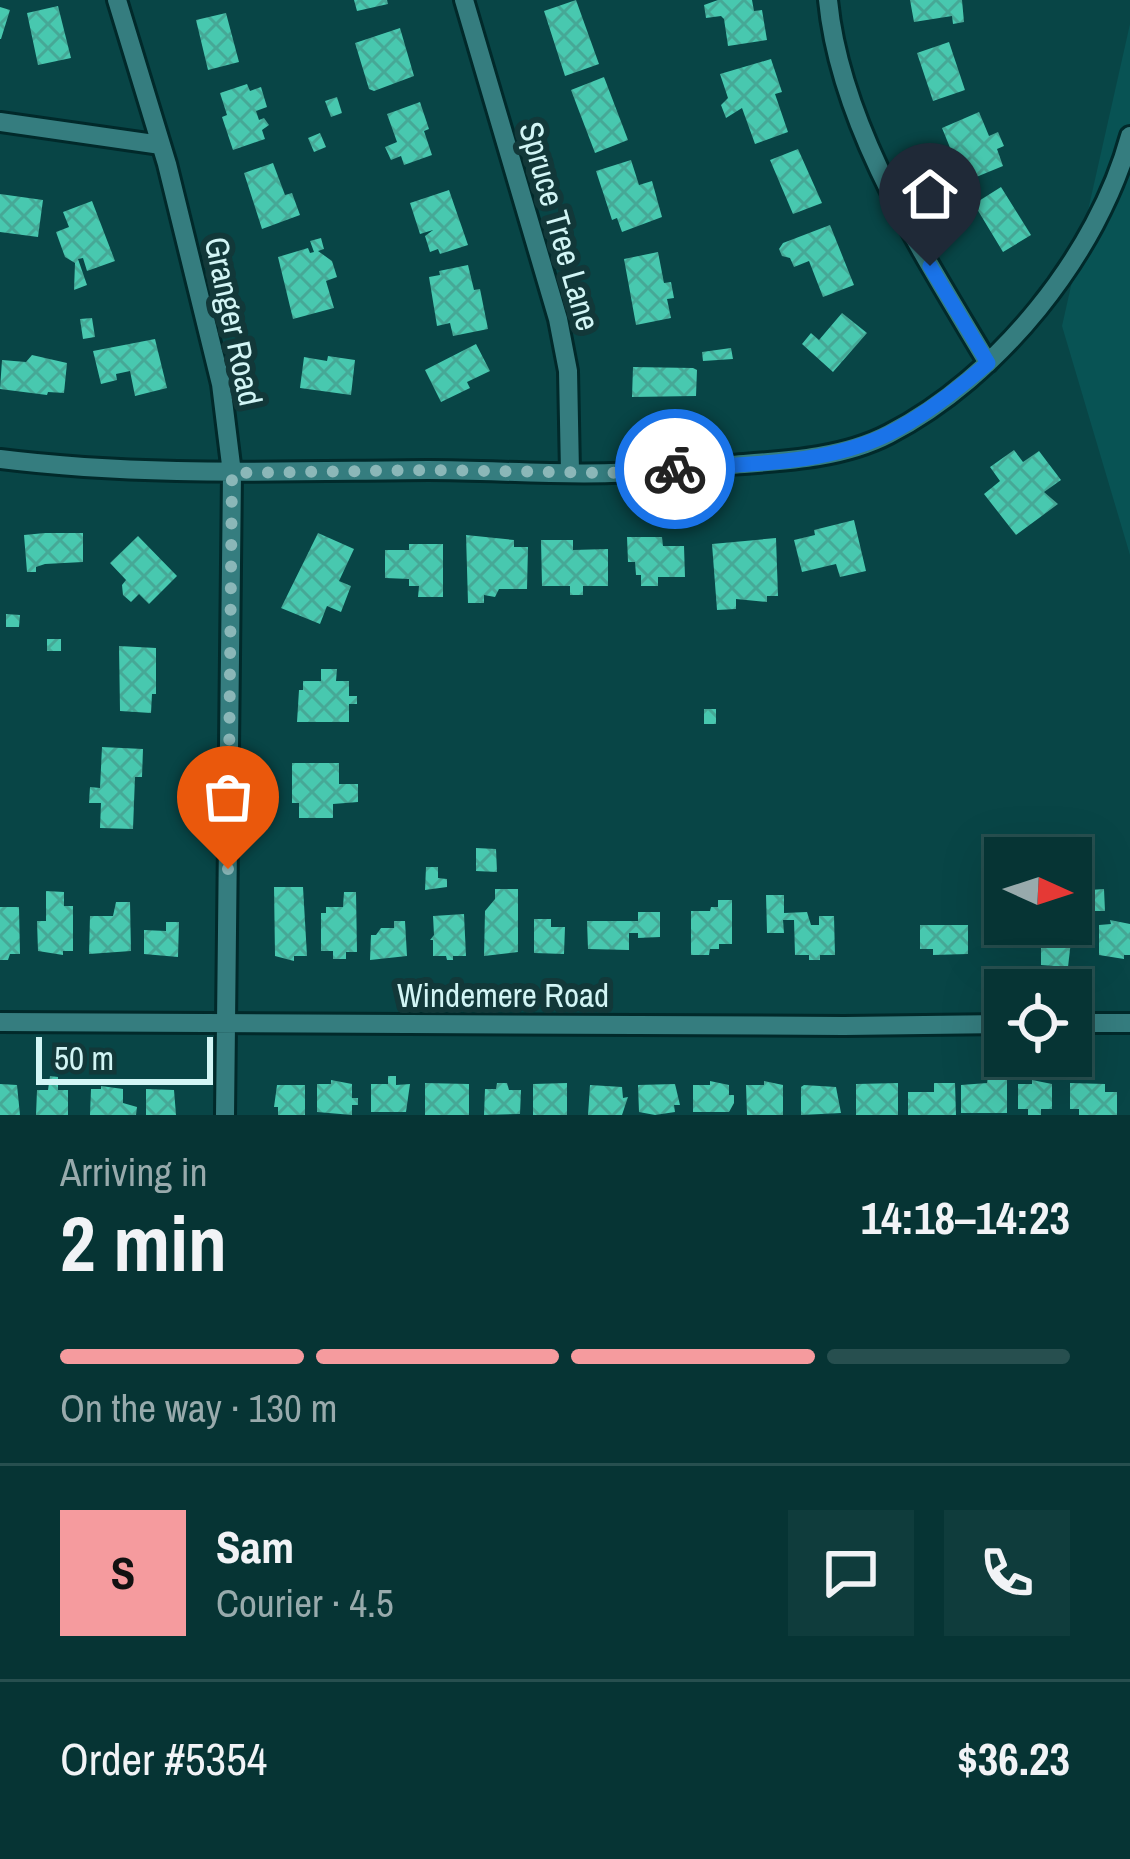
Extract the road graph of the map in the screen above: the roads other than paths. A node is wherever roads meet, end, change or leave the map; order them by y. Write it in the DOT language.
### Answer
graph roads {
  1 [pos="117,0"];
  2 [pos="464,0"];
  3 [pos="828,0"];
  4 [pos="0,122"];
  5 [pos="1130,136"];
  6 [pos="161,145"];
  7 [pos="988,363"];
  8 [pos="0,459"];
  9 [pos="570,472"];
  10 [pos="232,473"];
  11 [pos="0,1022"];
  12 [pos="1092,1023"];
  13 [pos="1130,1023"];
  14 [pos="224,1024"];
  15 [pos="984,1024"];
  16 [pos="225,1115"];
  1 -- 6 [label="street, Granger Road"];
  2 -- 9 [label="street, Spruce Tree Lane"];
  3 -- 7 [label="street"];
  4 -- 6 [label="street"];
  5 -- 7 [label="street"];
  6 -- 10 [label="street, Granger Road"];
  7 -- 9 [label="street"];
  8 -- 10 [label="street"];
  9 -- 10 [label="street"];
  10 -- 14 [label="street, Granger Road"];
  11 -- 14 [label="street, Windemere Road"];
  12 -- 13 [label="street"];
  14 -- 15 [label="street, Windemere Road"];
  14 -- 16 [label="street, Granger Road"];
}
